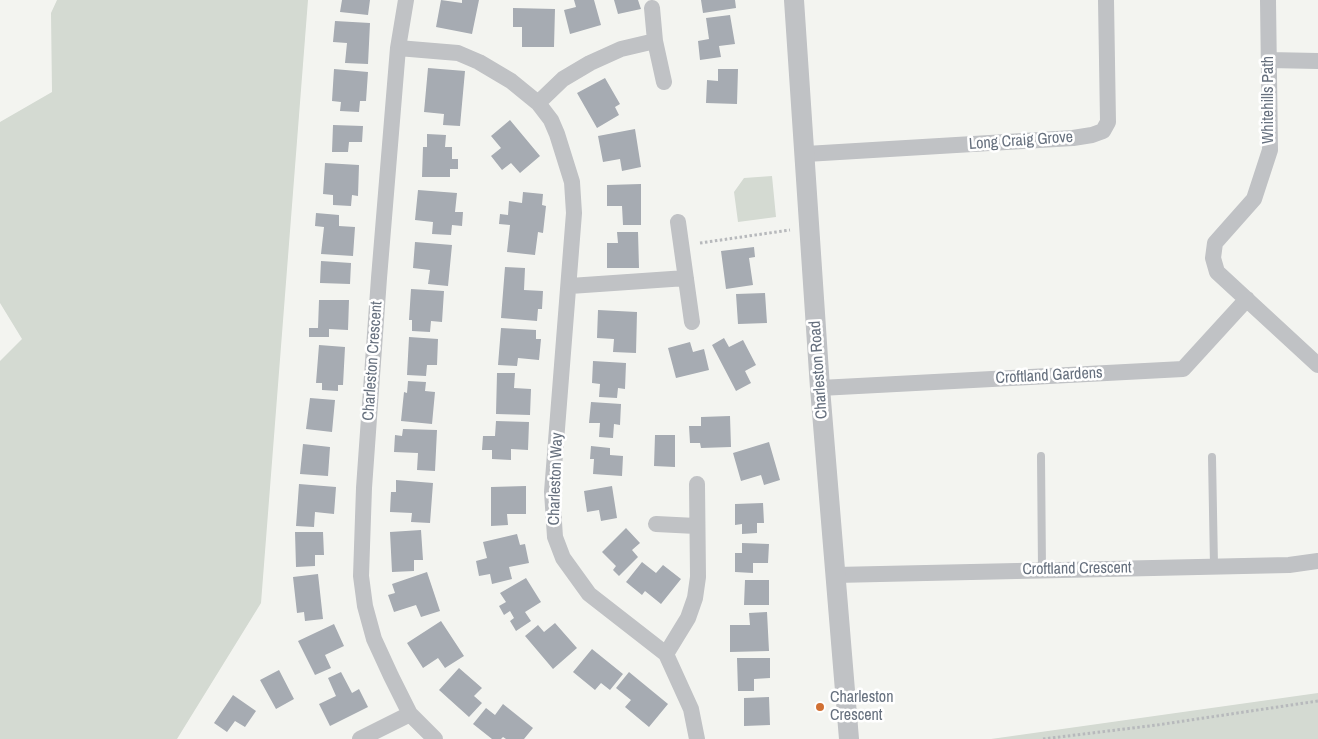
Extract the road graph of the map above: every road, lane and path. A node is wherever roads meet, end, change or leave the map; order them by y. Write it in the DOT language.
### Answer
graph roads {
  1 [pos="406,0"];
  2 [pos="794,0"];
  3 [pos="1106,0"];
  4 [pos="1268,0"];
  5 [pos="652,8"];
  6 [pos="655,41"];
  7 [pos="398,48"];
  8 [pos="1269,60"];
  9 [pos="1318,61"];
  10 [pos="664,82"];
  11 [pos="538,103"];
  12 [pos="806,154"];
  13 [pos="678,222"];
  14 [pos="811,227"];
  15 [pos="682,246"];
  16 [pos="686,278"];
  17 [pos="570,286"];
  18 [pos="1247,299"];
  19 [pos="692,322"];
  20 [pos="1318,365"];
  21 [pos="820,388"];
  22 [pos="1041,456"];
  23 [pos="1212,457"];
  24 [pos="697,484"];
  25 [pos="656,524"];
  26 [pos="696,526"];
  27 [pos="1318,561"];
  28 [pos="1214,566"];
  29 [pos="1042,570"];
  30 [pos="835,575"];
  31 [pos="666,654"];
  32 [pos="1318,701"];
  33 [pos="410,714"];
  34 [pos="360,739"];
  35 [pos="435,739"];
  36 [pos="697,739"];
  37 [pos="849,739"];
  38 [pos="1043,739"];
  1 -- 7 [label="street, Charleston Crescent"];
  2 -- 12 [label="street, Charleston Road"];
  3 -- 12 [label="street, Long Craig Grove"];
  4 -- 8 [label="street, Whitehills Path"];
  5 -- 6 [label="street"];
  6 -- 10 [label="street"];
  6 -- 11 [label="street"];
  7 -- 11 [label="street, Charleston Way"];
  7 -- 33 [label="street, Charleston Crescent"];
  8 -- 9 [label="street"];
  8 -- 18 [label="street, Whitehills Path"];
  11 -- 17 [label="street, Charleston Way"];
  12 -- 14 [label="street, Charleston Road"];
  13 -- 15 [label="street"];
  14 -- 15 [label="path"];
  14 -- 21 [label="street, Charleston Road"];
  15 -- 16 [label="street"];
  16 -- 17 [label="street"];
  16 -- 19 [label="street"];
  17 -- 31 [label="street, Charleston Way"];
  18 -- 20 [label="street"];
  18 -- 21 [label="street, Croftland Gardens"];
  21 -- 30 [label="street, Charleston Road"];
  22 -- 29 [label="lane"];
  23 -- 28 [label="lane"];
  24 -- 26 [label="street"];
  25 -- 26 [label="street"];
  26 -- 31 [label="street"];
  27 -- 28 [label="street, Croftland Crescent"];
  28 -- 29 [label="street, Croftland Crescent"];
  29 -- 30 [label="street, Croftland Crescent"];
  30 -- 37 [label="street, Charleston Road"];
  31 -- 36 [label="street, Charleston Way"];
  32 -- 38 [label="path"];
  33 -- 34 [label="street"];
  33 -- 35 [label="street, Charleston Crescent"];
}
